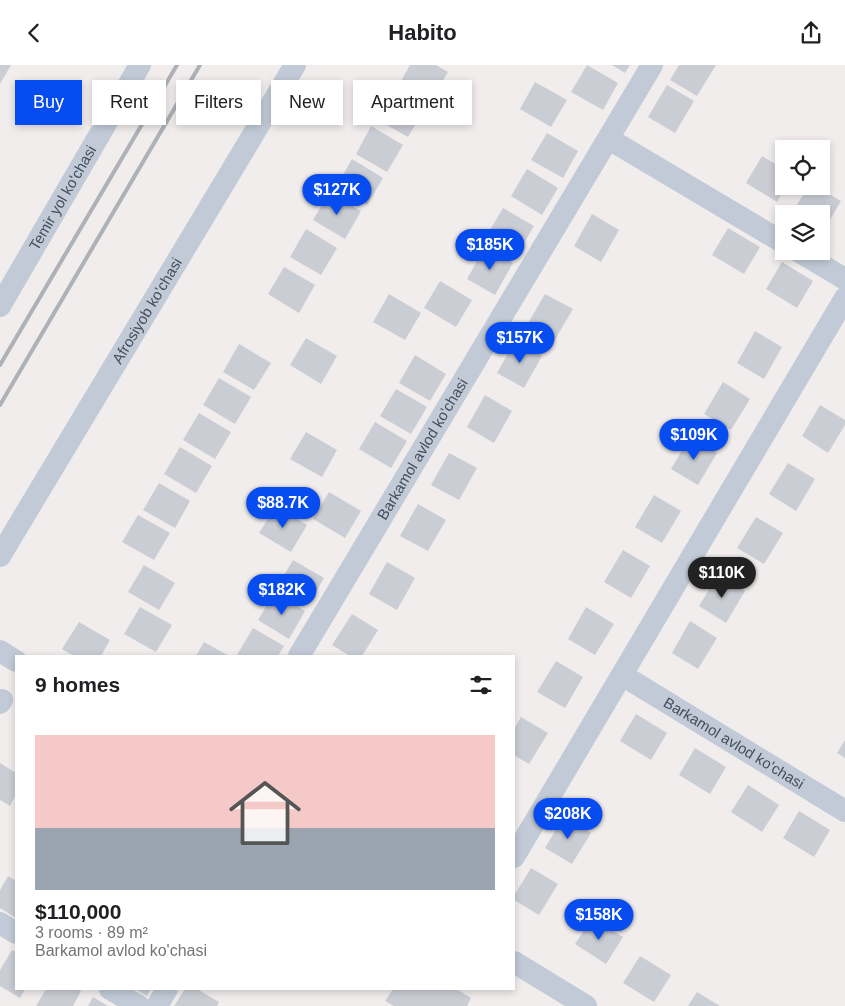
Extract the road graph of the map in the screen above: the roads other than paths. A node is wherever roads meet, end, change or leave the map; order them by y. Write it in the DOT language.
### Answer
graph roads {
  1 [pos="140,65"];
  2 [pos="295,65"];
  3 [pos="652,65"];
  4 [pos="609,139"];
  5 [pos="775,238"];
  6 [pos="813,260"];
  7 [pos="845,279"];
  8 [pos="845,298"];
  9 [pos="0,306"];
  10 [pos="0,556"];
  11 [pos="0,651"];
  12 [pos="300,655"];
  13 [pos="15,660"];
  14 [pos="622,675"];
  15 [pos="845,811"];
  16 [pos="515,855"];
  17 [pos="0,923"];
  18 [pos="15,932"];
  19 [pos="515,963"];
  20 [pos="112,990"];
  21 [pos="166,990"];
  22 [pos="139,1006"];
  23 [pos="157,1006"];
  24 [pos="586,1006"];
  1 -- 9 [label="street, Temir yol ko'chasi"];
  2 -- 10 [label="street, Afrosiyob ko'chasi"];
  3 -- 4 [label="street, Barkamol avlod ko'chasi"];
  4 -- 5 [label="street"];
  4 -- 12 [label="street, Barkamol avlod ko'chasi"];
  6 -- 7 [label="street"];
  8 -- 14 [label="street"];
  11 -- 13 [label="street"];
  14 -- 15 [label="street, Barkamol avlod ko'chasi"];
  14 -- 16 [label="street"];
  17 -- 18 [label="street"];
  19 -- 24 [label="street"];
  20 -- 22 [label="street"];
  21 -- 23 [label="street"];
}
